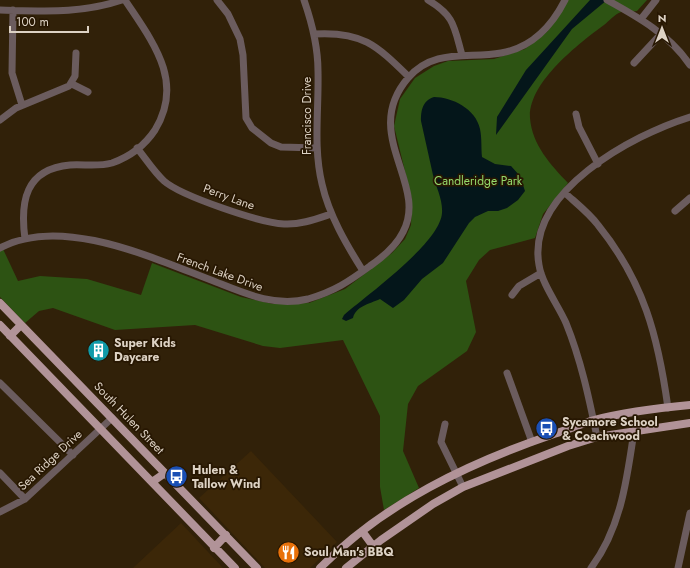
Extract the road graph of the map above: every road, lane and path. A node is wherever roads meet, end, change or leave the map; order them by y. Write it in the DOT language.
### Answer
graph roads {
  1 [pos="122,0"];
  2 [pos="126,0"];
  3 [pos="216,0"];
  4 [pos="304,0"];
  5 [pos="428,0"];
  6 [pos="566,0"];
  7 [pos="607,0"];
  8 [pos="656,0"];
  9 [pos="105,3"];
  10 [pos="0,10"];
  11 [pos="13,10"];
  12 [pos="641,19"];
  13 [pos="314,34"];
  14 [pos="661,34"];
  15 [pos="76,53"];
  16 [pos="462,55"];
  17 [pos="689,60"];
  18 [pos="634,63"];
  19 [pos="409,77"];
  20 [pos="72,84"];
  21 [pos="88,92"];
  22 [pos="22,105"];
  23 [pos="576,114"];
  24 [pos="690,117"];
  25 [pos="0,120"];
  26 [pos="137,148"];
  27 [pos="317,148"];
  28 [pos="598,164"];
  29 [pos="565,193"];
  30 [pos="690,198"];
  31 [pos="675,211"];
  32 [pos="331,214"];
  33 [pos="25,239"];
  34 [pos="0,248"];
  35 [pos="362,272"];
  36 [pos="541,272"];
  37 [pos="512,295"];
  38 [pos="0,303"];
  39 [pos="21,325"];
  40 [pos="0,326"];
  41 [pos="10,336"];
  42 [pos="507,373"];
  43 [pos="0,383"];
  44 [pos="690,405"];
  45 [pos="668,408"];
  46 [pos="112,418"];
  47 [pos="594,420"];
  48 [pos="690,423"];
  49 [pos="445,424"];
  50 [pos="101,428"];
  51 [pos="634,431"];
  52 [pos="597,437"];
  53 [pos="532,442"];
  54 [pos="73,455"];
  55 [pos="165,472"];
  56 [pos="0,473"];
  57 [pos="456,474"];
  58 [pos="152,482"];
  59 [pos="463,487"];
  60 [pos="25,499"];
  61 [pos="0,512"];
  62 [pos="690,513"];
  63 [pos="362,531"];
  64 [pos="226,535"];
  65 [pos="373,546"];
  66 [pos="214,548"];
  67 [pos="235,568"];
  68 [pos="257,568"];
  69 [pos="320,568"];
  70 [pos="346,568"];
  71 [pos="591,568"];
  72 [pos="678,568"];
  1 -- 9 [label="street"];
  2 -- 26 [label="street"];
  3 -- 27 [label="street"];
  4 -- 13 [label="street, Francisco Drive"];
  5 -- 16 [label="street"];
  6 -- 16 [label="street, French Lake Drive"];
  7 -- 12 [label="street"];
  8 -- 12 [label="street"];
  9 -- 11 [label="street"];
  10 -- 11 [label="street"];
  11 -- 22 [label="street"];
  12 -- 14 [label="street"];
  13 -- 19 [label="street"];
  13 -- 27 [label="street, Francisco Drive"];
  14 -- 17 [label="street"];
  14 -- 18 [label="street"];
  15 -- 20 [label="street"];
  16 -- 19 [label="street, French Lake Drive"];
  19 -- 35 [label="street, French Lake Drive"];
  20 -- 21 [label="street"];
  20 -- 22 [label="street"];
  22 -- 25 [label="street"];
  23 -- 28 [label="street"];
  24 -- 28 [label="street"];
  26 -- 32 [label="street, Perry Lane"];
  26 -- 33 [label="street"];
  27 -- 32 [label="street, Francisco Drive"];
  28 -- 29 [label="street"];
  29 -- 36 [label="street"];
  29 -- 45 [label="street"];
  30 -- 31 [label="street"];
  32 -- 35 [label="street, Francisco Drive"];
  33 -- 34 [label="street, French Lake Drive"];
  33 -- 35 [label="street, French Lake Drive"];
  36 -- 37 [label="street"];
  36 -- 47 [label="street"];
  38 -- 39 [label="main road, South Hulen Street"];
  39 -- 41 [label="main road"];
  39 -- 46 [label="main road, South Hulen Street"];
  40 -- 41 [label="main road"];
  41 -- 50 [label="main road"];
  42 -- 53 [label="street"];
  43 -- 54 [label="street"];
  44 -- 45 [label="main road"];
  45 -- 47 [label="main road"];
  46 -- 50 [label="street, Sea Ridge Drive"];
  46 -- 55 [label="main road, South Hulen Street"];
  47 -- 52 [label="street"];
  47 -- 53 [label="main road"];
  48 -- 51 [label="main road"];
  49 -- 57 [label="street"];
  50 -- 54 [label="street, Sea Ridge Drive"];
  50 -- 58 [label="main road"];
  51 -- 52 [label="main road"];
  51 -- 71 [label="street"];
  52 -- 59 [label="main road"];
  53 -- 57 [label="main road"];
  54 -- 60 [label="street, Sea Ridge Drive"];
  55 -- 58 [label="main road"];
  55 -- 64 [label="main road, South Hulen Street"];
  56 -- 60 [label="street"];
  57 -- 59 [label="street"];
  57 -- 63 [label="main road"];
  58 -- 66 [label="main road"];
  59 -- 65 [label="main road"];
  60 -- 61 [label="street, Sea Ridge Drive"];
  62 -- 72 [label="street"];
  63 -- 65 [label="main road"];
  63 -- 69 [label="main road"];
  64 -- 66 [label="main road"];
  64 -- 68 [label="main road, South Hulen Street"];
  65 -- 70 [label="main road"];
  66 -- 67 [label="main road"];
}
